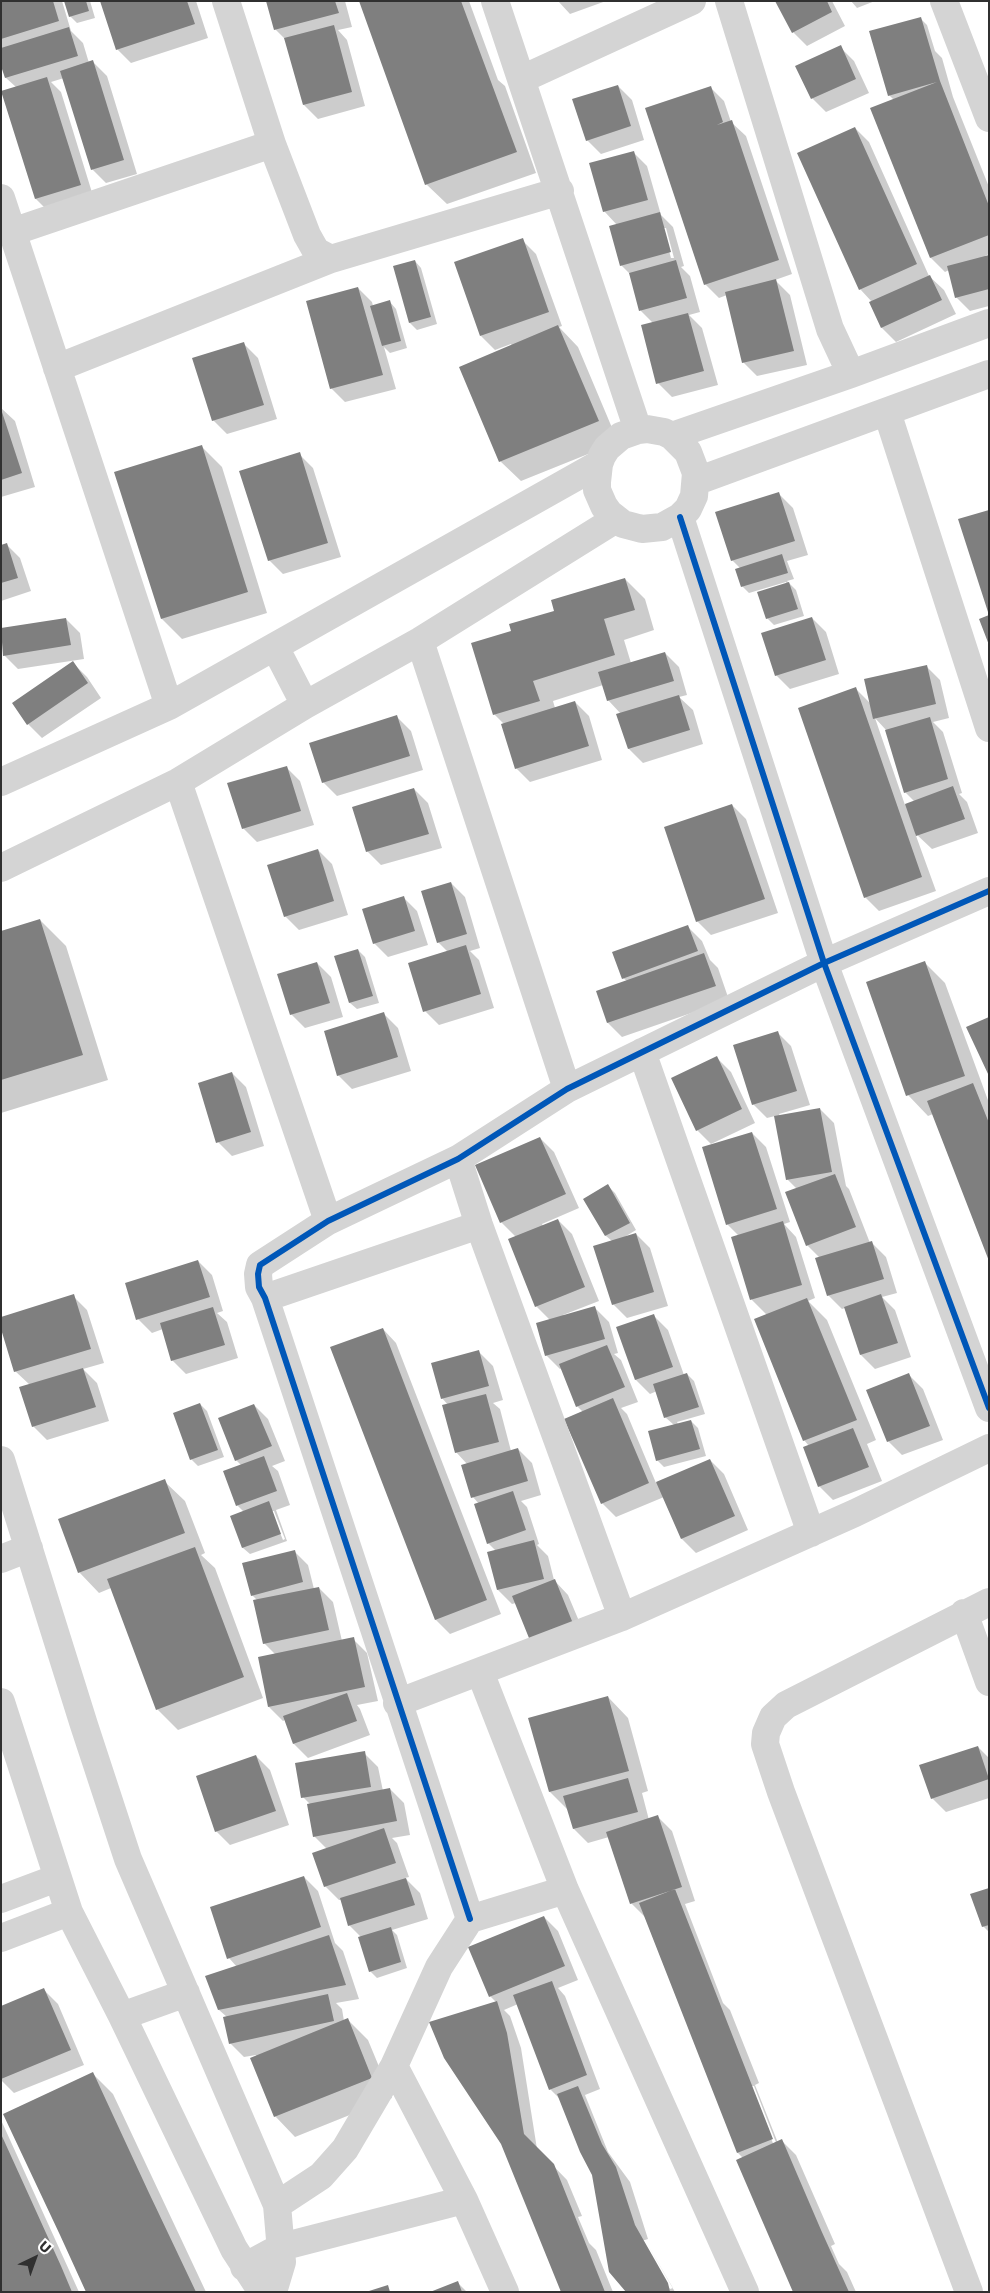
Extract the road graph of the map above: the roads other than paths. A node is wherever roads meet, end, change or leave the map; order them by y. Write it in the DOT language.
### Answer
graph roads {
  1 [pos="226,1"];
  2 [pos="495,1"];
  3 [pos="692,1"];
  4 [pos="729,1"];
  5 [pos="944,1"];
  6 [pos="522,78"];
  7 [pos="989,118"];
  8 [pos="272,144"];
  9 [pos="560,191"];
  10 [pos="1,198"];
  11 [pos="12,232"];
  12 [pos="331,259"];
  13 [pos="989,323"];
  14 [pos="56,368"];
  15 [pos="851,374"];
  16 [pos="989,374"];
  17 [pos="887,412"];
  18 [pos="638,430"];
  19 [pos="672,436"];
  20 [pos="599,464"];
  21 [pos="697,481"];
  22 [pos="680,517"];
  23 [pos="616,519"];
  24 [pos="420,642"];
  25 [pos="275,647"];
  26 [pos="305,705"];
  27 [pos="169,706"];
  28 [pos="989,728"];
  29 [pos="1,782"];
  30 [pos="178,782"];
  31 [pos="1,868"];
  32 [pos="989,891"];
  33 [pos="824,963"];
  34 [pos="642,1052"];
  35 [pos="567,1090"];
  36 [pos="458,1159"];
  37 [pos="328,1221"];
  38 [pos="479,1225"];
  39 [pos="265,1298"];
  40 [pos="989,1408"];
  41 [pos="989,1448"];
  42 [pos="1,1460"];
  43 [pos="811,1533"];
  44 [pos="29,1548"];
  45 [pos="1,1559"];
  46 [pos="989,1602"];
  47 [pos="964,1613"];
  48 [pos="622,1617"];
  49 [pos="480,1672"];
  50 [pos="989,1682"];
  51 [pos="1,1702"];
  52 [pos="397,1703"];
  53 [pos="57,1878"];
  54 [pos="565,1890"];
  55 [pos="1,1899"];
  56 [pos="69,1912"];
  57 [pos="470,1919"];
  58 [pos="1,1938"];
  59 [pos="186,1993"];
  60 [pos="122,2016"];
  61 [pos="394,2066"];
  62 [pos="464,2200"];
  63 [pos="276,2205"];
  64 [pos="281,2247"];
  65 [pos="244,2267"];
  66 [pos="262,2292"];
  67 [pos="273,2292"];
  68 [pos="505,2292"];
  69 [pos="745,2292"];
  70 [pos="970,2292"];
  1 -- 8 [label="street"];
  2 -- 6 [label="street"];
  3 -- 6 [label="street"];
  4 -- 15 [label="street"];
  5 -- 7 [label="street"];
  6 -- 9 [label="street"];
  8 -- 11 [label="street"];
  8 -- 12 [label="street"];
  9 -- 12 [label="street"];
  9 -- 18 [label="street"];
  10 -- 11 [label="street"];
  11 -- 14 [label="street"];
  12 -- 14 [label="street"];
  13 -- 15 [label="street"];
  14 -- 27 [label="street"];
  15 -- 19 [label="street"];
  16 -- 17 [label="street"];
  17 -- 21 [label="street"];
  17 -- 28 [label="street"];
  18 -- 19 [label="street"];
  18 -- 20 [label="street"];
  19 -- 21 [label="street"];
  20 -- 23 [label="street"];
  20 -- 25 [label="street"];
  21 -- 22 [label="street"];
  22 -- 23 [label="street"];
  22 -- 33 [label="street"];
  23 -- 24 [label="street"];
  24 -- 26 [label="street"];
  24 -- 35 [label="street"];
  25 -- 26 [label="street"];
  25 -- 27 [label="street"];
  26 -- 30 [label="street"];
  27 -- 29 [label="street"];
  30 -- 31 [label="street"];
  30 -- 37 [label="street"];
  32 -- 33 [label="street"];
  33 -- 34 [label="street"];
  33 -- 40 [label="street"];
  34 -- 35 [label="street"];
  34 -- 43 [label="street"];
  35 -- 36 [label="street"];
  36 -- 37 [label="street"];
  36 -- 38 [label="street"];
  37 -- 39 [label="street"];
  38 -- 39 [label="street"];
  38 -- 48 [label="street"];
  39 -- 52 [label="street"];
  41 -- 43 [label="street"];
  42 -- 44 [label="street"];
  43 -- 48 [label="street"];
  44 -- 45 [label="street"];
  44 -- 59 [label="street"];
  46 -- 47 [label="street"];
  47 -- 50 [label="street"];
  47 -- 70 [label="street"];
  48 -- 49 [label="street"];
  49 -- 52 [label="street"];
  49 -- 54 [label="street"];
  51 -- 53 [label="street"];
  52 -- 57 [label="street"];
  53 -- 55 [label="street"];
  53 -- 56 [label="street"];
  54 -- 57 [label="street"];
  54 -- 69 [label="street"];
  56 -- 58 [label="street"];
  56 -- 60 [label="street"];
  57 -- 61 [label="street"];
  59 -- 60 [label="street"];
  59 -- 63 [label="street"];
  60 -- 65 [label="street"];
  61 -- 62 [label="street"];
  61 -- 63 [label="street"];
  62 -- 64 [label="street"];
  62 -- 68 [label="street"];
  63 -- 64 [label="street"];
  64 -- 65 [label="street"];
  64 -- 67 [label="street"];
  65 -- 66 [label="street"];
}
